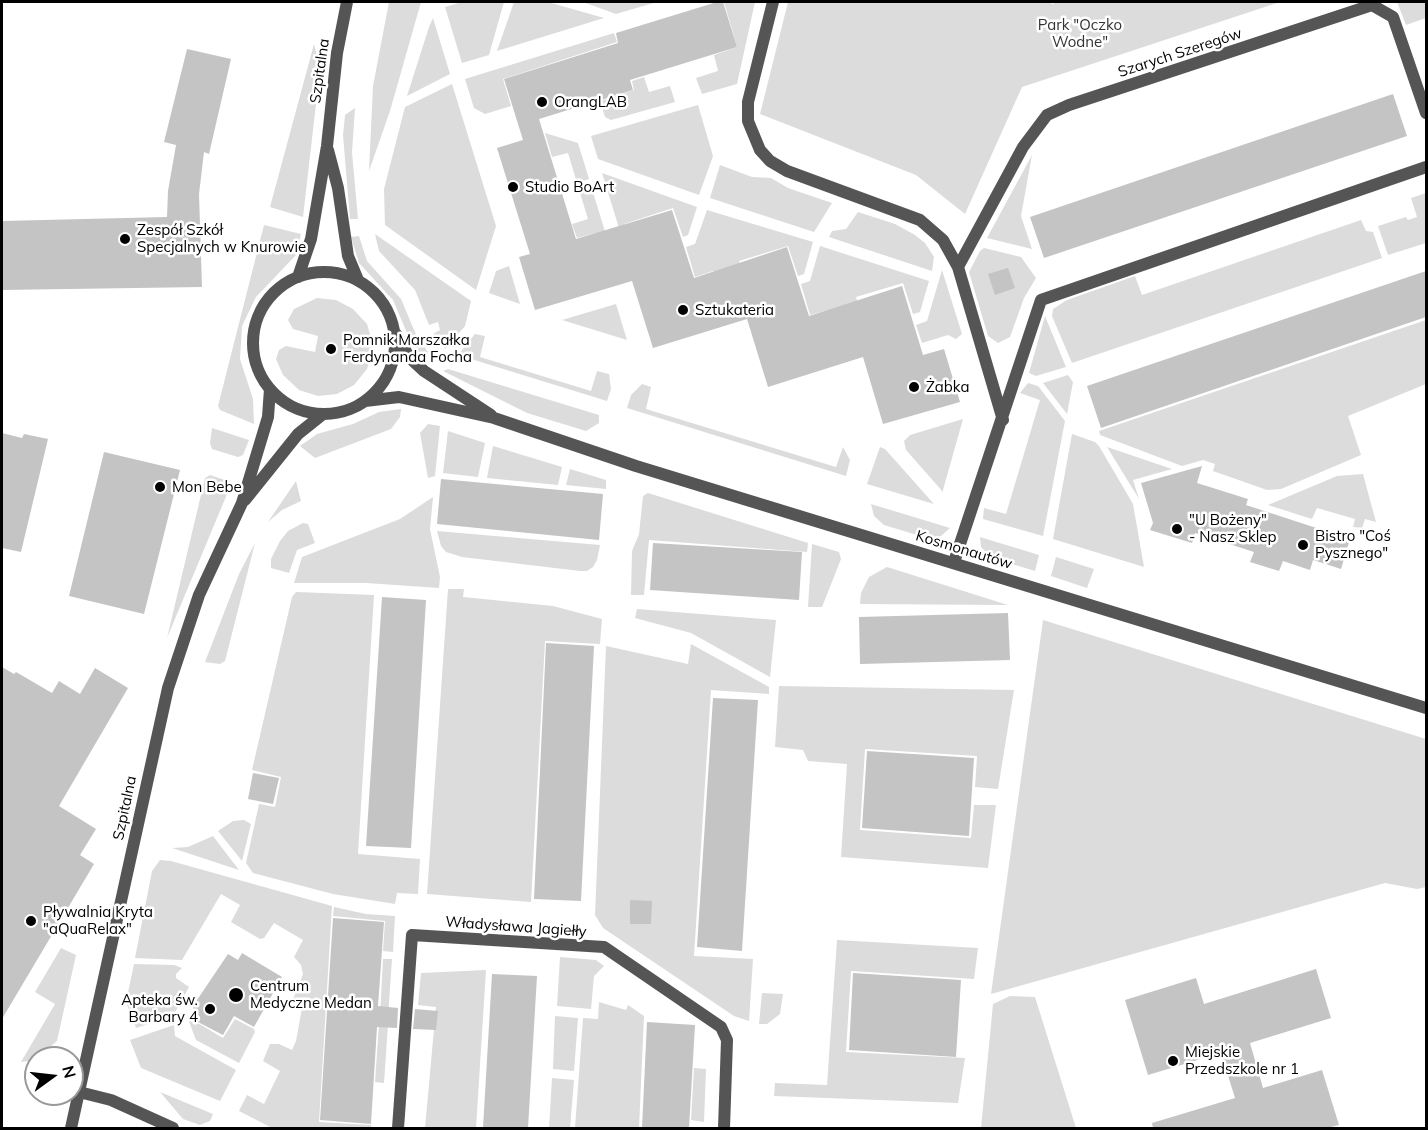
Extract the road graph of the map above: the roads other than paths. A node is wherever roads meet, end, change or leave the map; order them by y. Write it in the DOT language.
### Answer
graph roads {
  1 [pos="347,2"];
  2 [pos="773,2"];
  3 [pos="1426,113"];
  4 [pos="327,146"];
  5 [pos="1426,167"];
  6 [pos="958,267"];
  7 [pos="298,277"];
  8 [pos="358,280"];
  9 [pos="395,332"];
  10 [pos="270,389"];
  11 [pos="365,401"];
  12 [pos="322,414"];
  13 [pos="494,418"];
  14 [pos="1003,420"];
  15 [pos="242,503"];
  16 [pos="954,562"];
  17 [pos="1426,708"];
  18 [pos="84,1069"];
  19 [pos="84,1093"];
  20 [pos="76,1106"];
  21 [pos="71,1128"];
  22 [pos="173,1128"];
  23 [pos="398,1128"];
  24 [pos="724,1128"];
  1 -- 4 [label="street, Szpitalna"];
  2 -- 6 [label="street"];
  3 -- 6 [label="street, Szarych Szeregów"];
  4 -- 7 [label="street, Szpitalna"];
  4 -- 8 [label="street, Szpitalna"];
  5 -- 14 [label="street"];
  6 -- 14 [label="street"];
  7 -- 8 [label="street"];
  7 -- 10 [label="street"];
  8 -- 9 [label="street"];
  9 -- 11 [label="street"];
  9 -- 13 [label="street, Kosmonautów"];
  10 -- 12 [label="street"];
  10 -- 15 [label="street, Szpitalna"];
  11 -- 12 [label="street"];
  11 -- 13 [label="street, Kosmonautów"];
  12 -- 15 [label="street, Szpitalna"];
  13 -- 16 [label="street, Kosmonautów"];
  14 -- 16 [label="street"];
  15 -- 18 [label="street, Szpitalna"];
  16 -- 17 [label="street, Kosmonautów"];
  19 -- 22 [label="street"];
  20 -- 21 [label="street, Szpitalna"];
  23 -- 24 [label="street, Władysława Jagiełły"];
}
